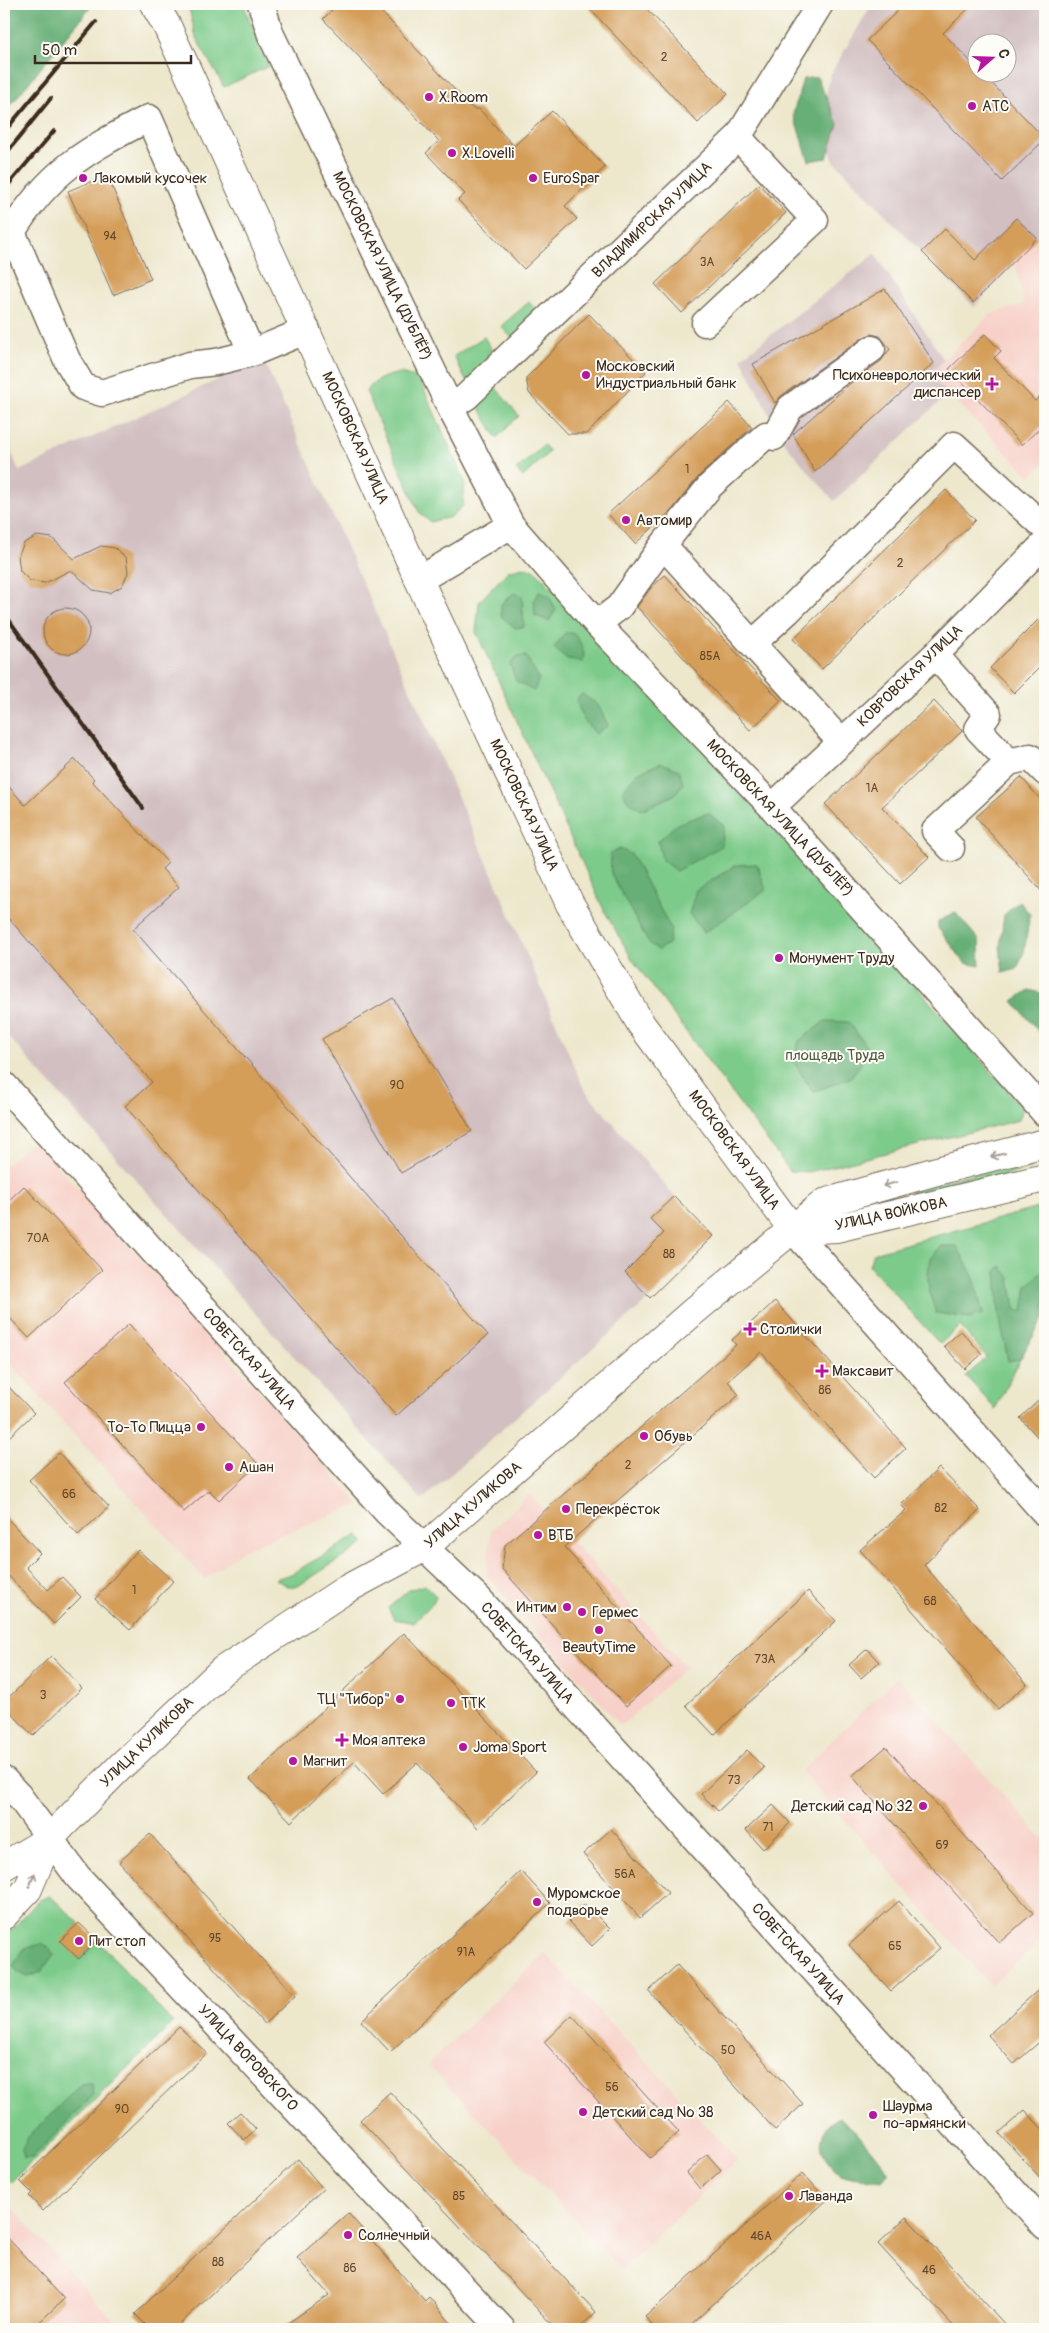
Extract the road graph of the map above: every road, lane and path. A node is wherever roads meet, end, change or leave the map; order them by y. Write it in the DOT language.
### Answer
graph roads {
  1 [pos="261,4"];
  2 [pos="820,4"];
  3 [pos="162,11"];
  4 [pos="738,137"];
  5 [pos="705,323"];
  6 [pos="307,330"];
  7 [pos="872,348"];
  8 [pos="252,353"];
  9 [pos="450,407"];
  10 [pos="511,525"];
  11 [pos="1045,528"];
  12 [pos="1045,543"];
  13 [pos="663,545"];
  14 [pos="419,580"];
  15 [pos="597,624"];
  16 [pos="753,643"];
  17 [pos="934,655"];
  18 [pos="841,742"];
  19 [pos="1009,762"];
  20 [pos="1045,772"];
  21 [pos="772,807"];
  22 [pos="951,848"];
  23 [pos="4,1085"];
  24 [pos="1045,1113"];
  25 [pos="1045,1144"];
  26 [pos="1045,1178"];
  27 [pos="793,1230"];
  28 [pos="1045,1513"];
  29 [pos="425,1547"];
  30 [pos="4,1780"];
  31 [pos="49,1839"];
  32 [pos="4,1866"];
  33 [pos="4,1915"];
  34 [pos="1045,2226"];
  35 [pos="502,2329"];
  1 -- 9 [label="street, МОСКОВСКАЯ УЛИЦА (ДУБЛЁР)"];
  2 -- 4 [label="street, ВЛАДИМИРСКАЯ УЛИЦА"];
  3 -- 6 [label="main road, МОСКОВСКАЯ УЛИЦА"];
  4 -- 5 [label="street"];
  4 -- 9 [label="street, ВЛАДИМИРСКАЯ УЛИЦА"];
  6 -- 8 [label="street"];
  6 -- 14 [label="main road, МОСКОВСКАЯ УЛИЦА"];
  7 -- 13 [label="street"];
  8 -- 8 [label="street"];
  9 -- 10 [label="street, МОСКОВСКАЯ УЛИЦА (ДУБЛЁР)"];
  10 -- 14 [label="street"];
  10 -- 15 [label="street, МОСКОВСКАЯ УЛИЦА (ДУБЛЁР)"];
  11 -- 16 [label="street"];
  12 -- 17 [label="street, КОВРОВСКАЯ УЛИЦА"];
  13 -- 15 [label="street"];
  13 -- 16 [label="street"];
  14 -- 27 [label="main road, МОСКОВСКАЯ УЛИЦА"];
  15 -- 21 [label="street, МОСКОВСКАЯ УЛИЦА (ДУБЛЁР)"];
  16 -- 18 [label="street"];
  17 -- 18 [label="street, КОВРОВСКАЯ УЛИЦА"];
  17 -- 19 [label="street"];
  18 -- 21 [label="street, КОВРОВСКАЯ УЛИЦА"];
  19 -- 20 [label="street"];
  19 -- 22 [label="street"];
  21 -- 24 [label="street, МОСКОВСКАЯ УЛИЦА (ДУБЛЁР)"];
  23 -- 29 [label="street, СОВЕТСКАЯ УЛИЦА"];
  25 -- 27 [label="main road, УЛИЦА ВОЙКОВА, one-way"];
  26 -- 27 [label="main road, УЛИЦА ВОЙКОВА"];
  27 -- 28 [label="street, МОСКОВСКАЯ УЛИЦА"];
  27 -- 29 [label="main road, УЛИЦА КУЛИКОВА"];
  29 -- 31 [label="main road, УЛИЦА КУЛИКОВА"];
  29 -- 34 [label="street, СОВЕТСКАЯ УЛИЦА"];
  30 -- 31 [label="street, УЛИЦА ВОРОВСКОГО"];
  31 -- 32 [label="main road, УЛИЦА КУЛИКОВА"];
  33 -- 31 [label="main road, УЛИЦА КУЛИКОВА, one-way"];
  31 -- 35 [label="street, УЛИЦА ВОРОВСКОГО"];
}
